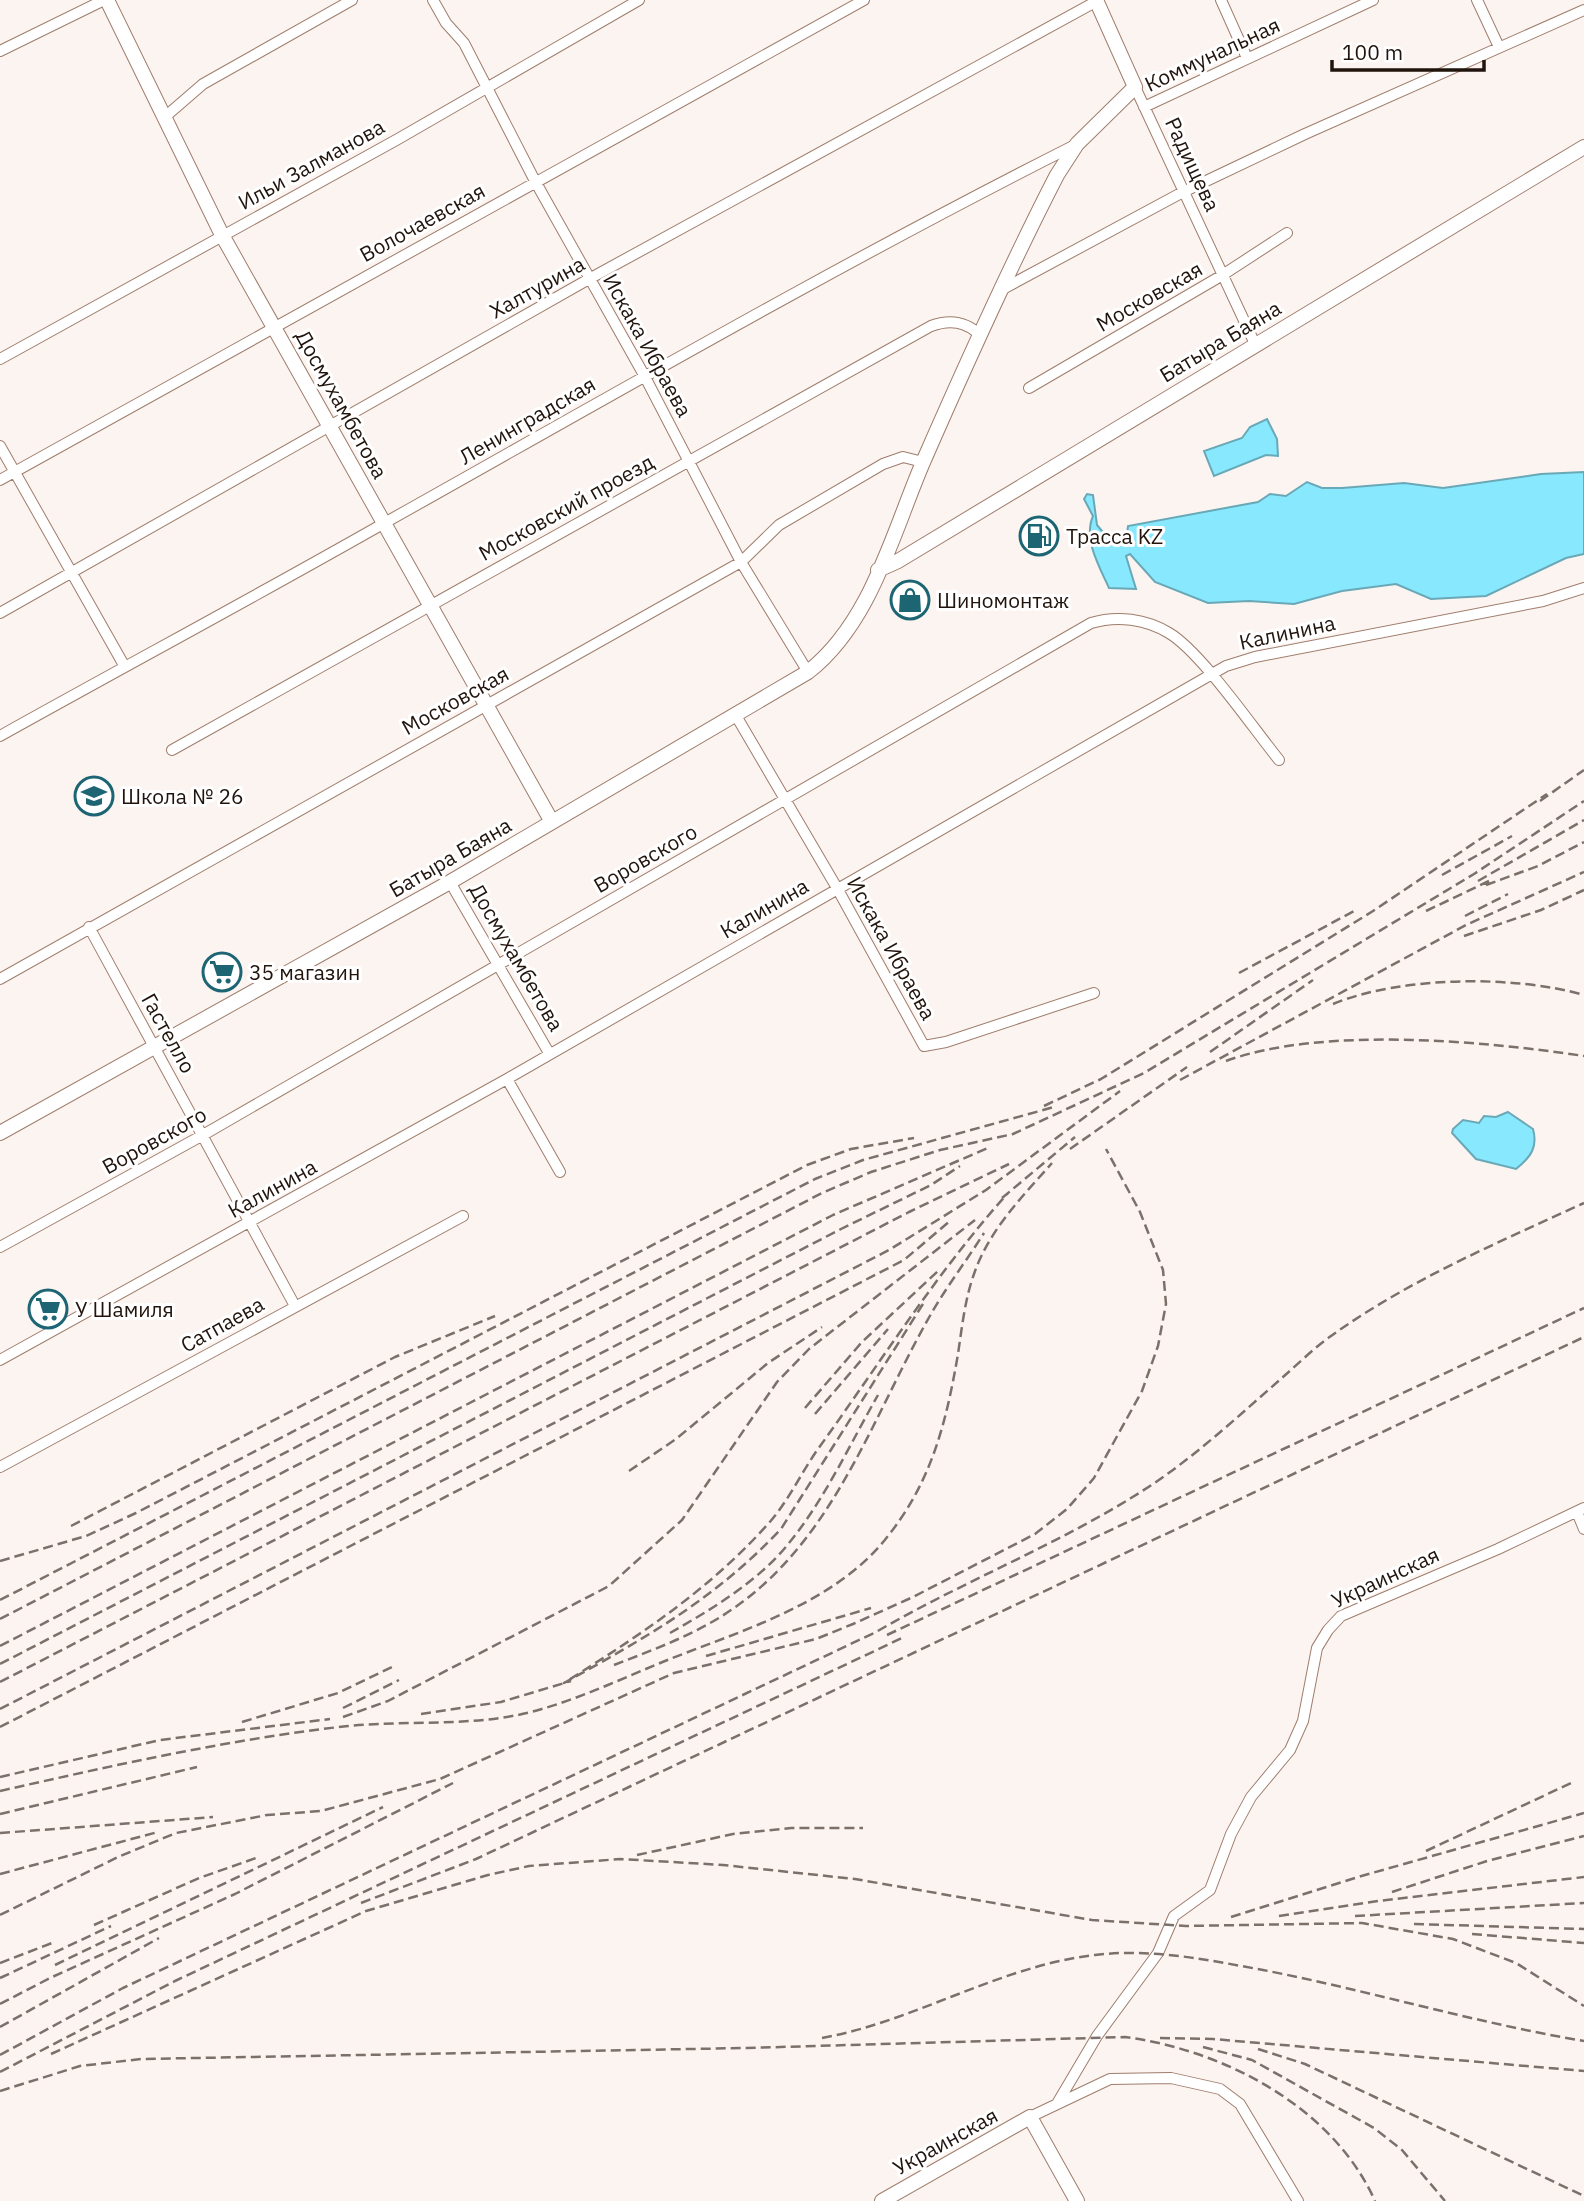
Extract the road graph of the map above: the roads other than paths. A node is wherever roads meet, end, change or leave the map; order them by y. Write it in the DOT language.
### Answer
graph roads {
  1 [pos="106,0"];
  2 [pos="352,0"];
  3 [pos="433,0"];
  4 [pos="639,0"];
  5 [pos="864,0"];
  6 [pos="1096,0"];
  7 [pos="1221,0"];
  8 [pos="1373,0"];
  9 [pos="1477,0"];
  10 [pos="1347,5"];
  11 [pos="1584,10"];
  12 [pos="1499,47"];
  13 [pos="0,51"];
  14 [pos="1247,58"];
  15 [pos="487,87"];
  16 [pos="1135,87"];
  17 [pos="1144,107"];
  18 [pos="166,117"];
  19 [pos="1077,144"];
  20 [pos="1584,147"];
  21 [pos="535,181"];
  22 [pos="1183,192"];
  23 [pos="1287,233"];
  24 [pos="222,235"];
  25 [pos="1221,276"];
  26 [pos="589,279"];
  27 [pos="1001,290"];
  28 [pos="274,326"];
  29 [pos="981,335"];
  30 [pos="1255,344"];
  31 [pos="0,359"];
  32 [pos="644,375"];
  33 [pos="1029,388"];
  34 [pos="330,426"];
  35 [pos="0,446"];
  36 [pos="691,462"];
  37 [pos="923,462"];
  38 [pos="15,472"];
  39 [pos="0,480"];
  40 [pos="385,523"];
  41 [pos="741,562"];
  42 [pos="878,570"];
  43 [pos="71,572"];
  44 [pos="1584,588"];
  45 [pos="430,604"];
  46 [pos="0,613"];
  47 [pos="125,667"];
  48 [pos="808,672"];
  49 [pos="1210,675"];
  50 [pos="486,705"];
  51 [pos="735,714"];
  52 [pos="0,736"];
  53 [pos="172,750"];
  54 [pos="1279,760"];
  55 [pos="785,800"];
  56 [pos="552,822"];
  57 [pos="450,882"];
  58 [pos="837,888"];
  59 [pos="89,927"];
  60 [pos="498,966"];
  61 [pos="0,979"];
  62 [pos="1094,993"];
  63 [pos="155,1048"];
  64 [pos="549,1053"];
  65 [pos="506,1079"];
  66 [pos="0,1133"];
  67 [pos="204,1135"];
  68 [pos="560,1172"];
  69 [pos="463,1216"];
  70 [pos="252,1222"];
  71 [pos="0,1247"];
  72 [pos="295,1306"];
  73 [pos="0,1360"];
  74 [pos="2,1462"];
  75 [pos="1580,1510"];
  76 [pos="1584,1529"];
  77 [pos="1058,2102"];
  78 [pos="1030,2117"];
  79 [pos="882,2201"];
  80 [pos="1077,2201"];
  81 [pos="1298,2201"];
  1 -- 13 [label="street"];
  1 -- 18 [label="street, Досмухамбетова"];
  2 -- 18 [label="street"];
  3 -- 15 [label="street, Искака Ибраева"];
  4 -- 15 [label="street, Ильи Залманова"];
  5 -- 21 [label="street, Волочаевская"];
  6 -- 16 [label="street, Радищева"];
  6 -- 26 [label="street, Халтурина"];
  7 -- 14 [label="street"];
  8 -- 10 [label="street, Коммунальная"];
  9 -- 12 [label="street"];
  10 -- 14 [label="street, Коммунальная"];
  11 -- 12 [label="street"];
  12 -- 22 [label="street"];
  14 -- 17 [label="street, Коммунальная"];
  15 -- 21 [label="street, Искака Ибраева"];
  15 -- 24 [label="street, Ильи Залманова"];
  16 -- 17 [label="street, Радищева"];
  16 -- 19 [label="street, Батыра Баяна"];
  17 -- 22 [label="street, Радищева"];
  18 -- 24 [label="street, Досмухамбетова"];
  19 -- 27 [label="street, Батыра Баяна"];
  19 -- 32 [label="street, Ленинградская"];
  20 -- 30 [label="street, Батыра Баяна"];
  21 -- 26 [label="street, Искака Ибраева"];
  21 -- 28 [label="street, Волочаевская"];
  22 -- 25 [label="street, Радищева"];
  22 -- 27 [label="street"];
  23 -- 25 [label="street, Московская"];
  24 -- 28 [label="street, Досмухамбетова"];
  24 -- 31 [label="street, Ильи Залманова"];
  25 -- 30 [label="street, Радищева"];
  25 -- 33 [label="street, Московская"];
  26 -- 32 [label="street, Искака Ибраева"];
  26 -- 34 [label="street, Халтурина"];
  27 -- 29 [label="street, Батыра Баяна"];
  28 -- 34 [label="street, Досмухамбетова"];
  28 -- 38 [label="street, Волочаевская"];
  29 -- 36 [label="street, Московский проезд"];
  29 -- 37 [label="street, Батыра Баяна"];
  30 -- 42 [label="street, Батыра Баяна"];
  32 -- 36 [label="street, Искака Ибраева"];
  32 -- 40 [label="street, Ленинградская"];
  34 -- 40 [label="street, Досмухамбетова"];
  34 -- 43 [label="street, Халтурина"];
  35 -- 38 [label="street"];
  36 -- 41 [label="street, Искака Ибраева"];
  36 -- 45 [label="street, Московский проезд"];
  37 -- 41 [label="street, Московская"];
  37 -- 42 [label="street, Батыра Баяна"];
  38 -- 39 [label="street, Волочаевская"];
  38 -- 43 [label="street"];
  40 -- 45 [label="street, Досмухамбетова"];
  40 -- 47 [label="street, Ленинградская"];
  41 -- 48 [label="street, Искака Ибраева"];
  41 -- 50 [label="street, Московская"];
  42 -- 48 [label="street, Батыра Баяна"];
  43 -- 46 [label="street, Халтурина"];
  43 -- 47 [label="street"];
  44 -- 49 [label="street, Калинина"];
  45 -- 50 [label="street, Досмухамбетова"];
  45 -- 53 [label="street, Московский проезд"];
  47 -- 52 [label="street, Ленинградская"];
  48 -- 51 [label="street, Батыра Баяна"];
  49 -- 54 [label="street, Воровского"];
  49 -- 55 [label="street, Воровского"];
  49 -- 58 [label="street, Калинина"];
  50 -- 56 [label="street, Досмухамбетова"];
  50 -- 59 [label="street, Московская"];
  51 -- 55 [label="street, Искака Ибраева"];
  51 -- 56 [label="street, Батыра Баяна"];
  55 -- 58 [label="street, Искака Ибраева"];
  55 -- 60 [label="street, Воровского"];
  56 -- 57 [label="street, Батыра Баяна"];
  57 -- 60 [label="street, Досмухамбетова"];
  57 -- 63 [label="street, Батыра Баяна"];
  58 -- 62 [label="street, Искака Ибраева"];
  58 -- 64 [label="street, Калинина"];
  59 -- 61 [label="street, Московская"];
  59 -- 63 [label="street, Гастелло"];
  60 -- 64 [label="street, Досмухамбетова"];
  60 -- 67 [label="street, Воровского"];
  63 -- 66 [label="street, Батыра Баяна"];
  63 -- 67 [label="street, Гастелло"];
  64 -- 65 [label="street, Калинина"];
  65 -- 68 [label="street"];
  65 -- 70 [label="street, Калинина"];
  67 -- 70 [label="street, Гастелло"];
  67 -- 71 [label="street, Воровского"];
  69 -- 72 [label="street, Сатпаева"];
  70 -- 72 [label="street, Гастелло"];
  70 -- 73 [label="street, Калинина"];
  72 -- 74 [label="street, Сатпаева"];
  75 -- 76 [label="street"];
  75 -- 77 [label="street, Украинская"];
  77 -- 78 [label="street"];
  77 -- 81 [label="street"];
  78 -- 79 [label="street, Украинская"];
  78 -- 80 [label="street"];
}
